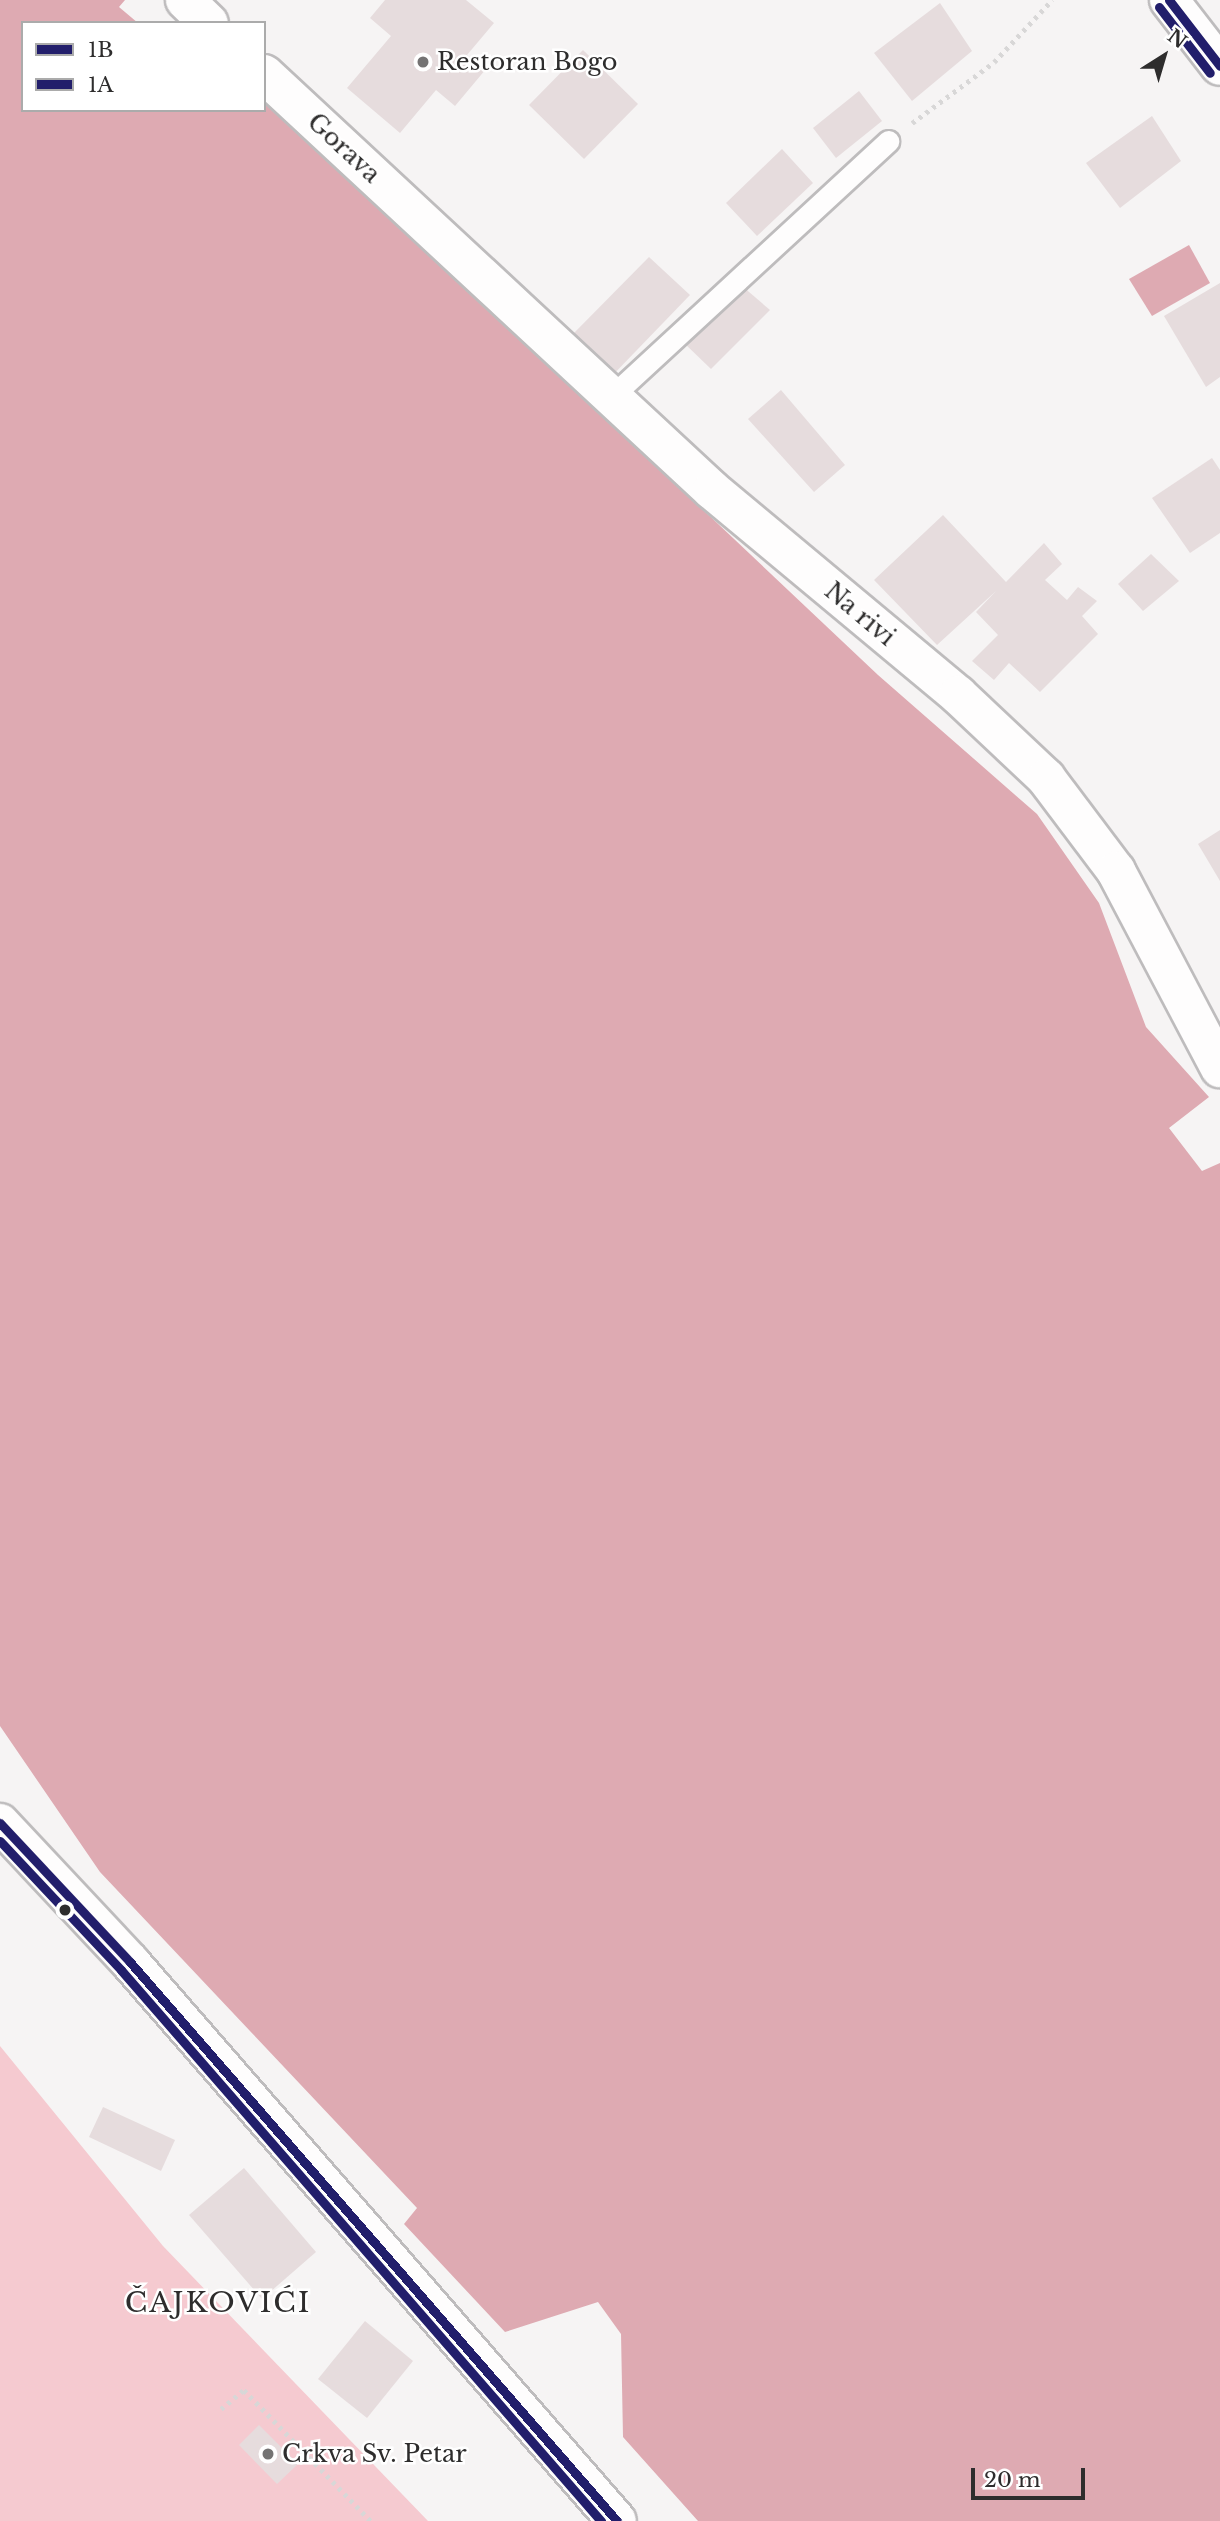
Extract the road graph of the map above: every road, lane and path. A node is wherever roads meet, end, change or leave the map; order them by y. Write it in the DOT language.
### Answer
graph roads {
  1 [pos="185,0"];
  2 [pos="1052,0"];
  3 [pos="1169,0"];
  4 [pos="207,21"];
  5 [pos="1220,66"];
  6 [pos="266,76"];
  7 [pos="888,141"];
  8 [pos="424,222"];
  9 [pos="612,396"];
  10 [pos="1220,1068"];
  11 [pos="0,1823"];
  12 [pos="221,2409"];
  13 [pos="371,2521"];
  14 [pos="617,2521"];
  1 -- 4 [label="street"];
  2 -- 7 [label="path"];
  3 -- 5 [label="street"];
  6 -- 8 [label="street, Gorava"];
  7 -- 9 [label="lane"];
  8 -- 9 [label="street, Na rivi"];
  9 -- 10 [label="street, Na rivi"];
  11 -- 14 [label="street"];
  12 -- 13 [label="path"];
}
